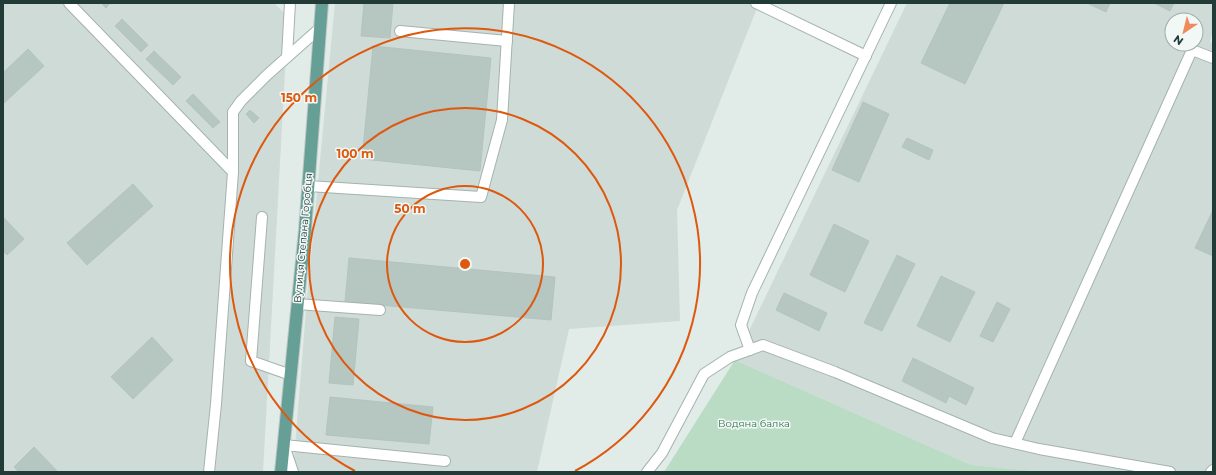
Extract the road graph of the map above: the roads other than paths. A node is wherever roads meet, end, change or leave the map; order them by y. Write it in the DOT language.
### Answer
graph roads {
  1 [pos="69,3"];
  2 [pos="290,3"];
  3 [pos="322,3"];
  4 [pos="509,3"];
  5 [pos="756,3"];
  6 [pos="891,3"];
  7 [pos="320,28"];
  8 [pos="400,31"];
  9 [pos="507,41"];
  10 [pos="866,56"];
  11 [pos="287,57"];
  12 [pos="1213,58"];
  13 [pos="233,172"];
  14 [pos="308,186"];
  15 [pos="262,217"];
  16 [pos="297,304"];
  17 [pos="380,310"];
  18 [pos="750,350"];
  19 [pos="290,375"];
  20 [pos="1015,443"];
  21 [pos="284,445"];
  22 [pos="445,461"];
  23 [pos="209,472"];
  24 [pos="281,472"];
  25 [pos="293,472"];
  26 [pos="647,472"];
  27 [pos="1170,472"];
  1 -- 13 [label="lane"];
  2 -- 11 [label="lane"];
  3 -- 7 [label="main road, Вулиця Степана Горобця"];
  4 -- 9 [label="lane"];
  5 -- 10 [label="lane"];
  6 -- 10 [label="lane"];
  7 -- 11 [label="lane"];
  7 -- 14 [label="main road, Вулиця Степана Горобця"];
  8 -- 9 [label="lane"];
  9 -- 14 [label="lane"];
  10 -- 18 [label="lane"];
  11 -- 13 [label="lane"];
  12 -- 20 [label="lane"];
  13 -- 23 [label="lane"];
  14 -- 16 [label="main road, Вулиця Степана Горобця"];
  15 -- 19 [label="lane"];
  16 -- 17 [label="lane"];
  16 -- 19 [label="main road, Вулиця Степана Горобця"];
  18 -- 20 [label="lane"];
  18 -- 26 [label="lane"];
  19 -- 21 [label="main road, Вулиця Степана Горобця"];
  20 -- 27 [label="lane"];
  21 -- 22 [label="lane"];
  21 -- 24 [label="main road, Вулиця Степана Горобця"];
  21 -- 25 [label="lane"];
}
